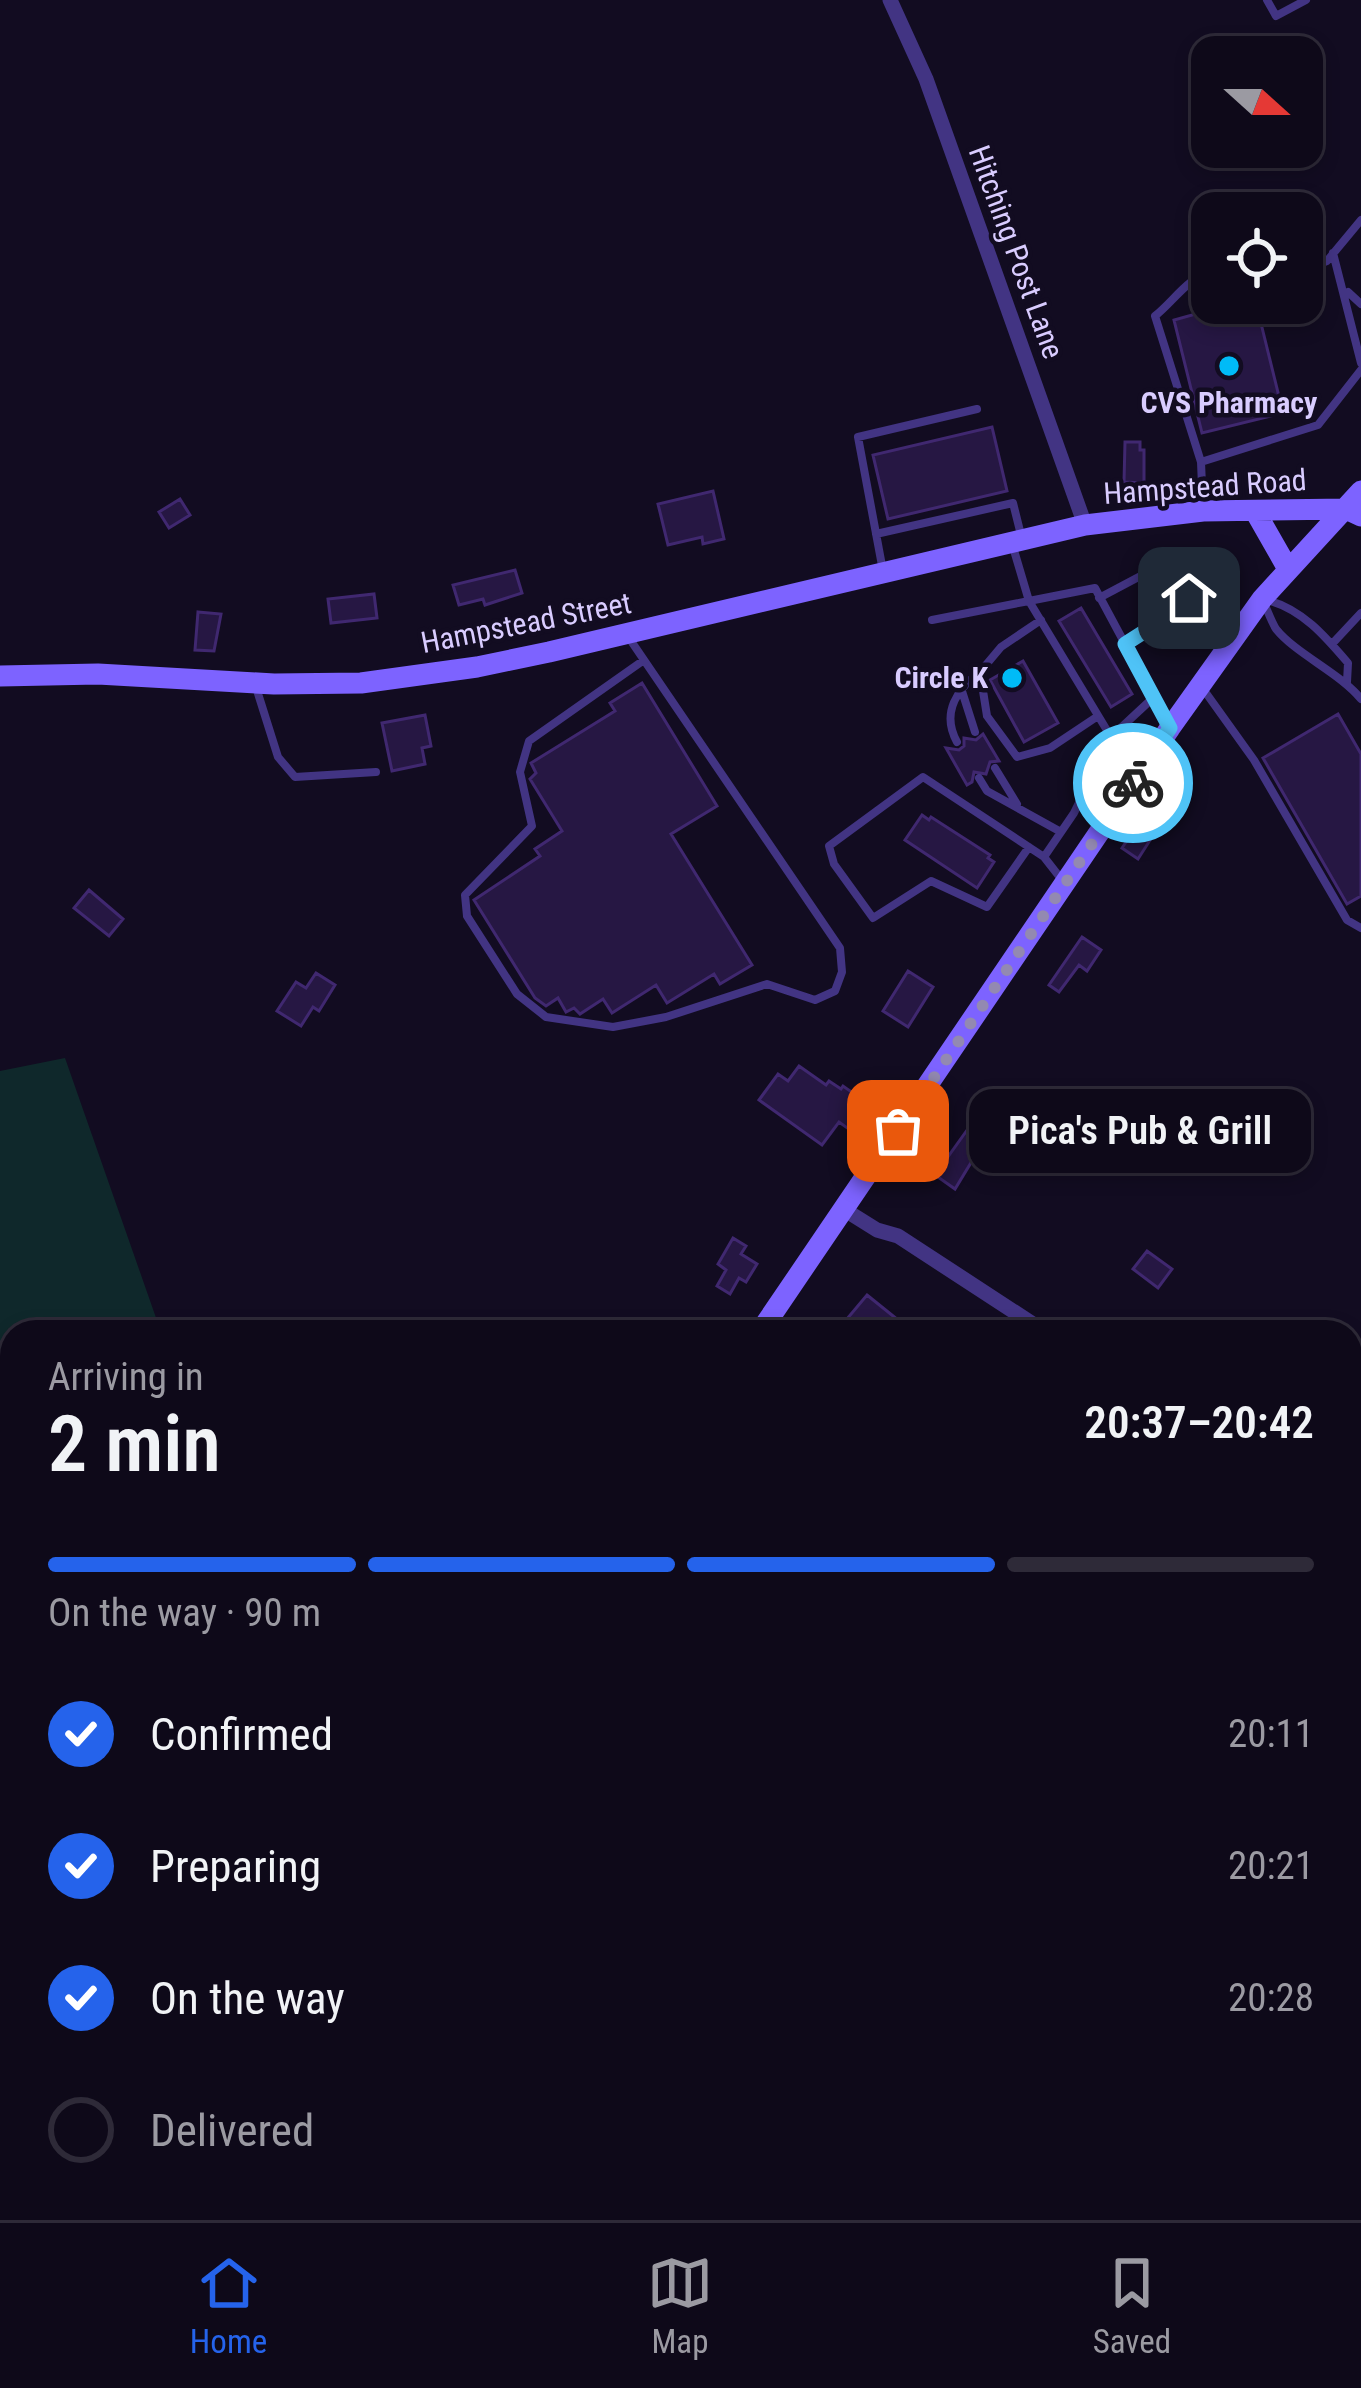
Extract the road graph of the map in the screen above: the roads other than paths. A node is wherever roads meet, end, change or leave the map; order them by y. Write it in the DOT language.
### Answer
graph roads {
  1 [pos="890,0"];
  2 [pos="1267,0"];
  3 [pos="1306,0"];
  4 [pos="1361,220"];
  5 [pos="1333,253"];
  6 [pos="1323,263"];
  7 [pos="1191,281"];
  8 [pos="1348,292"];
  9 [pos="1361,304"];
  10 [pos="1361,366"];
  11 [pos="977,409"];
  12 [pos="1201,462"];
  13 [pos="1356,505"];
  14 [pos="1203,511"];
  15 [pos="1255,511"];
  16 [pos="1085,525"];
  17 [pos="1053,531"];
  18 [pos="876,534"];
  19 [pos="1017,539"];
  20 [pos="1288,569"];
  21 [pos="883,572"];
  22 [pos="1100,598"];
  23 [pos="1262,598"];
  24 [pos="1029,601"];
  25 [pos="1361,614"];
  26 [pos="932,620"];
  27 [pos="1041,620"];
  28 [pos="626,634"];
  29 [pos="1125,644"];
  30 [pos="1332,644"];
  31 [pos="644,660"];
  32 [pos="980,671"];
  33 [pos="0,676"];
  34 [pos="1347,682"];
  35 [pos="255,683"];
  36 [pos="1200,685"];
  37 [pos="960,686"];
  38 [pos="1154,697"];
  39 [pos="1361,699"];
  40 [pos="1099,716"];
  41 [pos="1170,728"];
  42 [pos="975,732"];
  43 [pos="1111,737"];
  44 [pos="957,742"];
  45 [pos="995,768"];
  46 [pos="376,772"];
  47 [pos="979,778"];
  48 [pos="1017,806"];
  49 [pos="1060,832"];
  50 [pos="1029,847"];
  51 [pos="1044,857"];
  52 [pos="1065,884"];
  53 [pos="1361,928"];
  54 [pos="845,1210"];
  55 [pos="771,1320"];
  56 [pos="1027,1320"];
  1 -- 16 [label="street, Hitching Post Lane"];
  2 -- 3 [label="lane"];
  4 -- 5 [label="lane"];
  5 -- 6 [label="lane"];
  5 -- 10 [label="lane"];
  7 -- 12 [label="lane"];
  8 -- 9 [label="lane"];
  10 -- 12 [label="lane"];
  11 -- 18 [label="lane"];
  12 -- 14 [label="lane"];
  13 -- 15 [label="main road, Hampstead Road"];
  13 -- 20 [label="main road"];
  14 -- 15 [label="main road, Hampstead Road"];
  14 -- 16 [label="main road, Hampstead Road"];
  15 -- 20 [label="main road"];
  16 -- 17 [label="main road, Hampstead Road"];
  17 -- 19 [label="main road, Hampstead Street"];
  18 -- 19 [label="lane"];
  18 -- 21 [label="lane"];
  19 -- 21 [label="main road, Hampstead Street"];
  19 -- 24 [label="lane"];
  20 -- 23 [label="main road"];
  21 -- 28 [label="main road, Hampstead Street"];
  22 -- 24 [label="lane"];
  22 -- 29 [label="lane"];
  22 -- 29 [label="lane"];
  23 -- 30 [label="lane"];
  23 -- 34 [label="lane"];
  23 -- 36 [label="main road"];
  24 -- 26 [label="lane"];
  24 -- 27 [label="lane"];
  25 -- 30 [label="lane"];
  27 -- 32 [label="lane"];
  27 -- 40 [label="lane"];
  28 -- 31 [label="lane"];
  28 -- 35 [label="main road, Hampstead Street"];
  29 -- 38 [label="lane"];
  30 -- 34 [label="lane"];
  31 -- 31 [label="lane"];
  32 -- 37 [label="lane"];
  32 -- 40 [label="lane"];
  33 -- 35 [label="main road, Hampstead Street"];
  34 -- 39 [label="lane"];
  35 -- 46 [label="lane"];
  36 -- 41 [label="main road"];
  36 -- 53 [label="lane"];
  37 -- 42 [label="lane"];
  37 -- 44 [label="lane"];
  38 -- 41 [label="lane"];
  38 -- 43 [label="lane"];
  40 -- 43 [label="lane"];
  41 -- 52 [label="main road"];
  43 -- 49 [label="lane"];
  45 -- 48 [label="lane"];
  47 -- 48 [label="lane"];
  48 -- 49 [label="lane"];
  49 -- 51 [label="lane"];
  50 -- 50 [label="lane"];
  50 -- 51 [label="lane"];
  51 -- 52 [label="lane"];
  52 -- 54 [label="main road"];
  54 -- 55 [label="main road"];
  54 -- 56 [label="street"];
}
